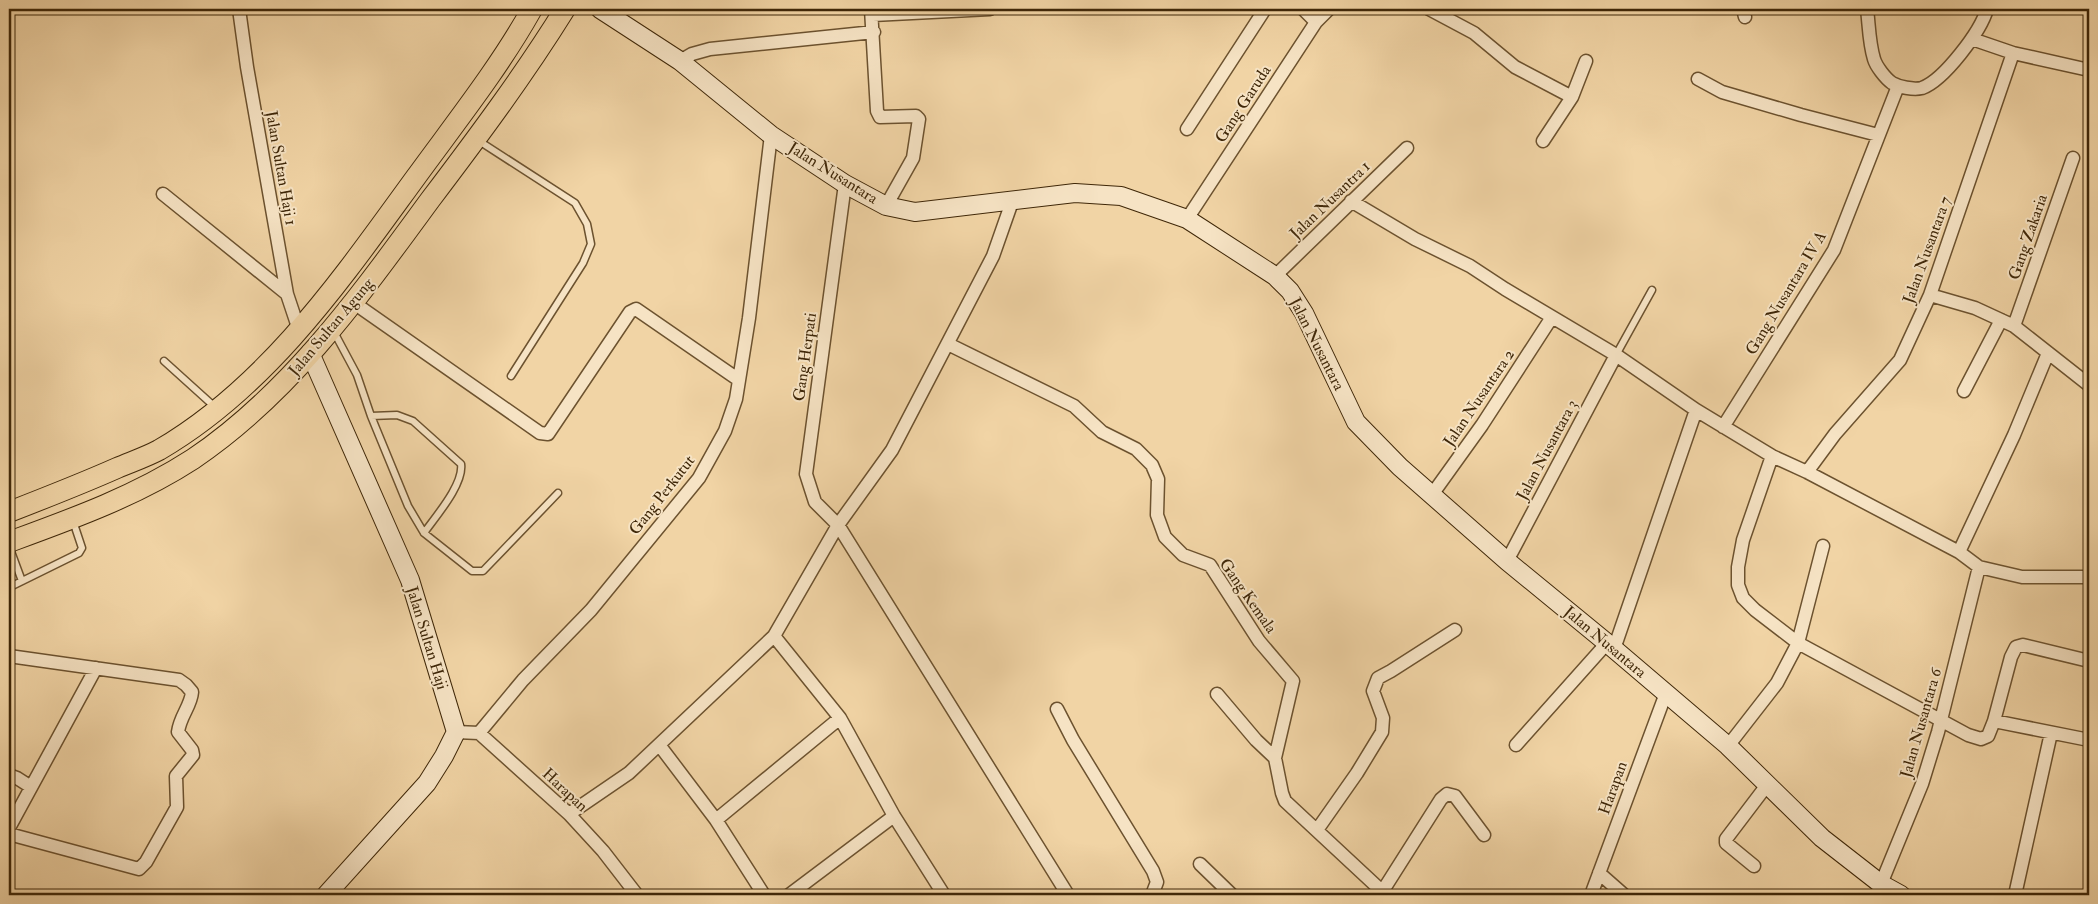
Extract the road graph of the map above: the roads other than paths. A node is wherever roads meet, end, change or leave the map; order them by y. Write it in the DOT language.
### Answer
graph roads {
  1 [pos="239,9"];
  2 [pos="542,9"];
  3 [pos="556,9"];
  4 [pos="565,9"];
  5 [pos="600,9"];
  6 [pos="990,9"];
  7 [pos="1266,9"];
  8 [pos="1303,9"];
  9 [pos="1329,9"];
  10 [pos="1429,9"];
  11 [pos="1867,9"];
  12 [pos="1987,9"];
  13 [pos="872,12"];
  14 [pos="528,17"];
  15 [pos="1316,22"];
  16 [pos="874,32"];
  17 [pos="1972,39"];
  18 [pos="545,42"];
  19 [pos="2013,53"];
  20 [pos="680,61"];
  21 [pos="1586,61"];
  22 [pos="2089,70"];
  23 [pos="1698,79"];
  24 [pos="1898,86"];
  25 [pos="1572,97"];
  26 [pos="1187,129"];
  27 [pos="772,134"];
  28 [pos="1878,135"];
  29 [pos="476,139"];
  30 [pos="1543,141"];
  31 [pos="1407,148"];
  32 [pos="2074,158"];
  33 [pos="845,184"];
  34 [pos="163,194"];
  35 [pos="1013,199"];
  36 [pos="1351,201"];
  37 [pos="886,206"];
  38 [pos="1187,219"];
  39 [pos="1275,276"];
  40 [pos="1652,290"];
  41 [pos="287,294"];
  42 [pos="1930,295"];
  43 [pos="354,303"];
  44 [pos="1552,317"];
  45 [pos="2001,320"];
  46 [pos="2014,326"];
  47 [pos="332,328"];
  48 [pos="299,330"];
  49 [pos="948,344"];
  50 [pos="310,353"];
  51 [pos="2048,354"];
  52 [pos="1616,355"];
  53 [pos="164,361"];
  54 [pos="511,376"];
  55 [pos="739,380"];
  56 [pos="2089,385"];
  57 [pos="1964,391"];
  58 [pos="216,408"];
  59 [pos="1696,410"];
  60 [pos="371,416"];
  61 [pos="1724,427"];
  62 [pos="1772,456"];
  63 [pos="1807,472"];
  64 [pos="558,494"];
  65 [pos="1431,496"];
  66 [pos="9,512"];
  67 [pos="72,519"];
  68 [pos="838,525"];
  69 [pos="424,533"];
  70 [pos="9,542"];
  71 [pos="9,546"];
  72 [pos="1823,546"];
  73 [pos="1959,552"];
  74 [pos="1507,561"];
  75 [pos="1979,567"];
  76 [pos="2089,577"];
  77 [pos="22,581"];
  78 [pos="10,587"];
  79 [pos="1455,630"];
  80 [pos="774,636"];
  81 [pos="1798,643"];
  82 [pos="1610,646"];
  83 [pos="9,656"];
  84 [pos="2089,661"];
  85 [pos="96,668"];
  86 [pos="1666,693"];
  87 [pos="1217,694"];
  88 [pos="1057,709"];
  89 [pos="840,718"];
  90 [pos="1941,719"];
  91 [pos="1994,721"];
  92 [pos="456,732"];
  93 [pos="479,733"];
  94 [pos="2051,733"];
  95 [pos="2089,740"];
  96 [pos="1516,745"];
  97 [pos="660,746"];
  98 [pos="1728,746"];
  99 [pos="1275,758"];
  100 [pos="9,775"];
  101 [pos="1767,785"];
  102 [pos="31,787"];
  103 [pos="569,814"];
  104 [pos="894,816"];
  105 [pos="716,820"];
  106 [pos="9,828"];
  107 [pos="1317,830"];
  108 [pos="9,834"];
  109 [pos="1484,835"];
  110 [pos="1200,864"];
  111 [pos="1754,866"];
  112 [pos="1600,873"];
  113 [pos="1893,892"];
  114 [pos="1384,894"];
  115 [pos="326,895"];
  116 [pos="637,895"];
  117 [pos="764,895"];
  118 [pos="789,895"];
  119 [pos="944,895"];
  120 [pos="1068,895"];
  121 [pos="1152,895"];
  122 [pos="1232,895"];
  123 [pos="1591,895"];
  124 [pos="1624,895"];
  125 [pos="2015,895"];
  1 -- 41 [label="street, Jalan Sultan Haji 1"];
  2 -- 14 [label="main road, Jalan Sultan Agung"];
  3 -- 18 [label="main road"];
  4 -- 18 [label="main road, Jalan Sultan Agung"];
  5 -- 20 [label="street, Jalan Nusantara"];
  6 -- 13 [label="street"];
  7 -- 26 [label="street"];
  8 -- 15 [label="street"];
  9 -- 15 [label="street, Gang Garuda"];
  10 -- 25 [label="street"];
  11 -- 24 [label="street"];
  12 -- 17 [label="street"];
  13 -- 16 [label="street"];
  14 -- 48 [label="main road, Jalan Sultan Agung"];
  15 -- 38 [label="street, Gang Garuda"];
  16 -- 20 [label="street"];
  16 -- 37 [label="street"];
  17 -- 19 [label="street"];
  17 -- 24 [label="street"];
  18 -- 29 [label="main road, Jalan Sultan Agung"];
  19 -- 22 [label="street"];
  19 -- 42 [label="street, Jalan Nusantara 7"];
  20 -- 27 [label="street, Jalan Nusantara"];
  21 -- 25 [label="street"];
  23 -- 28 [label="street"];
  24 -- 28 [label="street, Gang Nusantara IV A"];
  25 -- 30 [label="street"];
  27 -- 33 [label="street, Jalan Nusantara"];
  27 -- 55 [label="street, Gang Perkutut"];
  28 -- 61 [label="street, Gang Nusantara IV A"];
  29 -- 43 [label="main road, Jalan Sultan Agung"];
  29 -- 54 [label="lane"];
  31 -- 36 [label="street, Jalan Nusantra 1"];
  32 -- 46 [label="street, Gang Zakaria"];
  33 -- 37 [label="street, Jalan Nusantara"];
  33 -- 68 [label="street, Gang Herpati"];
  34 -- 41 [label="street"];
  35 -- 37 [label="street, Jalan Nusantara"];
  35 -- 38 [label="street, Jalan Nusantara"];
  35 -- 49 [label="street"];
  36 -- 39 [label="street, Jalan Nusantra 1"];
  36 -- 44 [label="street"];
  38 -- 39 [label="street, Jalan Nusantara"];
  39 -- 65 [label="street, Jalan Nusantara"];
  40 -- 52 [label="lane"];
  41 -- 48 [label="street, Jalan Sultan Haji 1"];
  42 -- 45 [label="street"];
  42 -- 63 [label="street, Jalan Nusantara 7"];
  43 -- 47 [label="main road, Jalan Sultan Agung"];
  43 -- 55 [label="street"];
  44 -- 52 [label="street"];
  44 -- 65 [label="street, Jalan Nusantara 2"];
  45 -- 46 [label="street"];
  45 -- 57 [label="street"];
  46 -- 51 [label="street"];
  47 -- 50 [label="main road, Jalan Sultan Agung"];
  47 -- 60 [label="lane"];
  48 -- 58 [label="main road, Jalan Sultan Agung"];
  49 -- 68 [label="street"];
  49 -- 99 [label="street, Gang Kemala"];
  50 -- 67 [label="main road, Jalan Sultan Agung"];
  50 -- 92 [label="street, Jalan Sultan Haji"];
  51 -- 56 [label="street"];
  51 -- 73 [label="street"];
  52 -- 59 [label="street"];
  52 -- 74 [label="street, Jalan Nusantara 3"];
  53 -- 58 [label="lane"];
  55 -- 93 [label="street, Gang Perkutut"];
  58 -- 66 [label="main road, Jalan Sultan Agung"];
  59 -- 61 [label="street"];
  59 -- 82 [label="street"];
  60 -- 69 [label="lane"];
  60 -- 69 [label="lane"];
  61 -- 62 [label="street"];
  62 -- 63 [label="street"];
  62 -- 81 [label="street"];
  63 -- 73 [label="street"];
  64 -- 69 [label="lane"];
  65 -- 74 [label="street, Jalan Nusantara"];
  67 -- 70 [label="main road, Jalan Sultan Agung"];
  67 -- 77 [label="lane"];
  68 -- 80 [label="street"];
  68 -- 120 [label="street, Gang Herpati"];
  71 -- 77 [label="lane"];
  72 -- 81 [label="street"];
  73 -- 75 [label="street"];
  74 -- 82 [label="street, Jalan Nusantara"];
  75 -- 76 [label="street"];
  75 -- 90 [label="street, Jalan Nusantara 6"];
  77 -- 78 [label="lane"];
  79 -- 107 [label="street"];
  80 -- 89 [label="street"];
  80 -- 97 [label="street"];
  81 -- 90 [label="street"];
  81 -- 98 [label="street"];
  82 -- 86 [label="street, Jalan Nusantara"];
  82 -- 96 [label="street"];
  83 -- 85 [label="street"];
  84 -- 91 [label="street"];
  85 -- 102 [label="street"];
  85 -- 108 [label="street"];
  86 -- 98 [label="street, Jalan Nusantara"];
  86 -- 112 [label="street, Harapan"];
  87 -- 99 [label="street"];
  88 -- 121 [label="street"];
  89 -- 104 [label="street"];
  89 -- 105 [label="street"];
  90 -- 91 [label="street"];
  90 -- 113 [label="street, Jalan Nusantara 6"];
  91 -- 94 [label="street"];
  92 -- 93 [label="street"];
  92 -- 115 [label="street"];
  93 -- 103 [label="street, Harapan"];
  94 -- 95 [label="street"];
  94 -- 125 [label="street"];
  97 -- 103 [label="street"];
  97 -- 105 [label="street"];
  98 -- 101 [label="street, Jalan Nusantara"];
  99 -- 107 [label="street"];
  100 -- 102 [label="street"];
  101 -- 111 [label="street"];
  101 -- 113 [label="street, Jalan Nusantara"];
  102 -- 106 [label="street"];
  103 -- 116 [label="street, Harapan"];
  104 -- 118 [label="street"];
  104 -- 119 [label="street"];
  105 -- 117 [label="street"];
  107 -- 114 [label="street"];
  109 -- 114 [label="street"];
  110 -- 122 [label="street"];
  112 -- 123 [label="street, Harapan"];
  112 -- 124 [label="street"];
}
